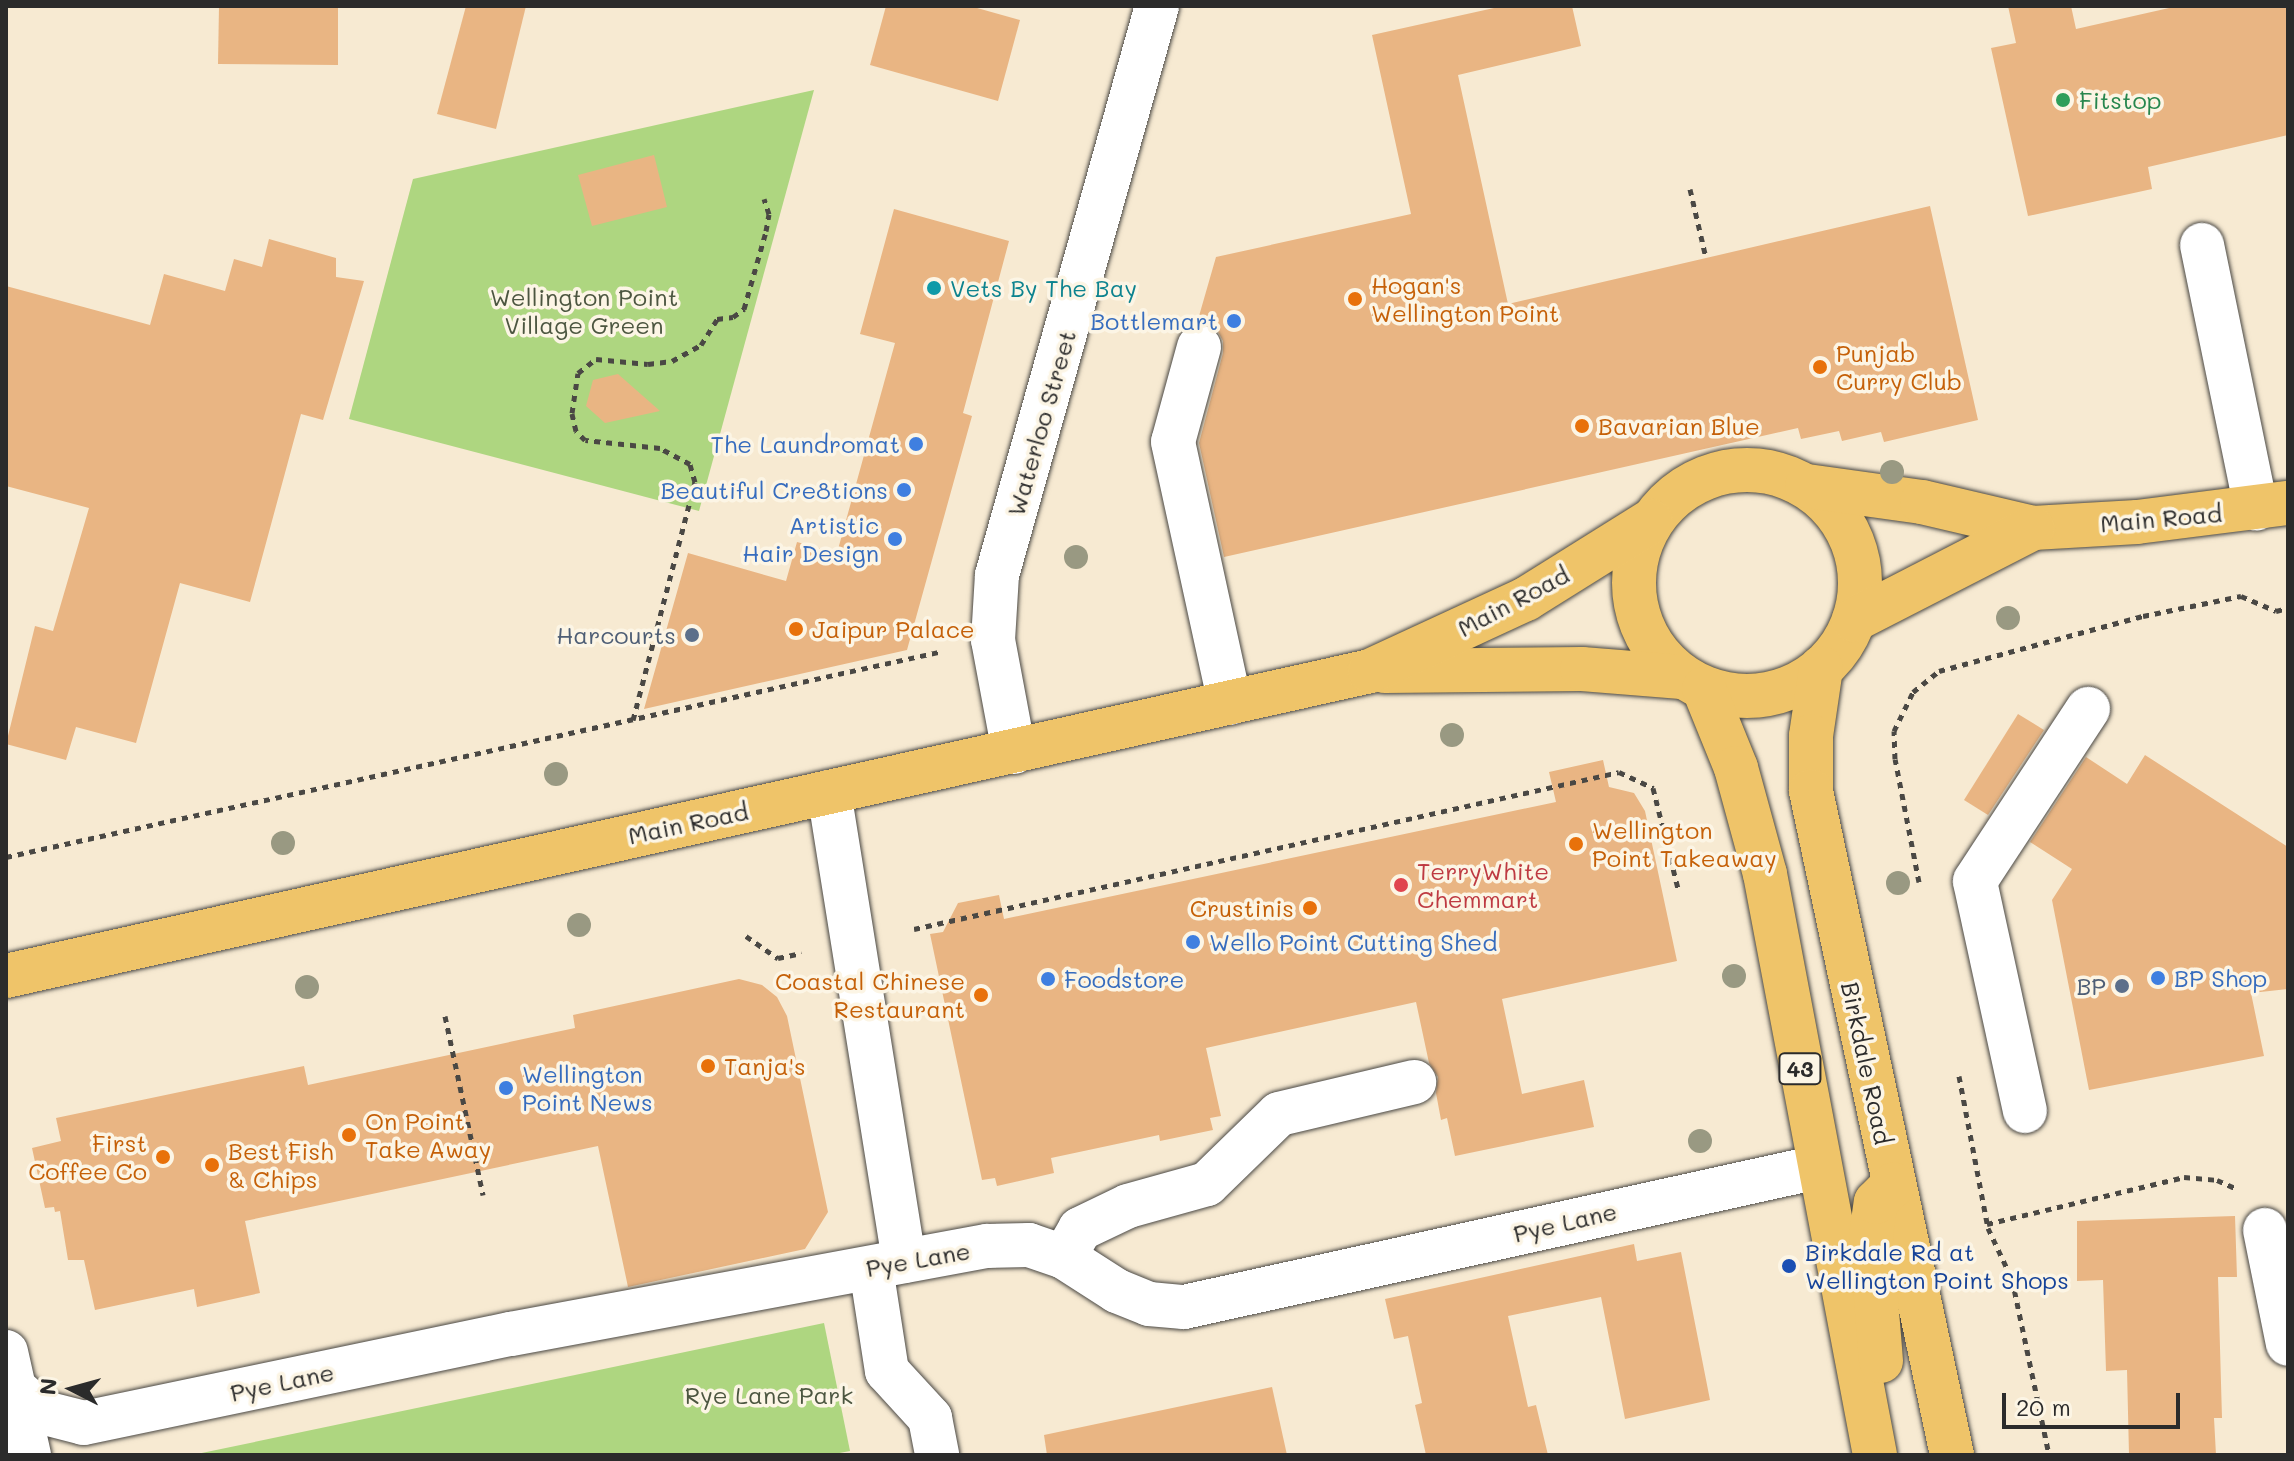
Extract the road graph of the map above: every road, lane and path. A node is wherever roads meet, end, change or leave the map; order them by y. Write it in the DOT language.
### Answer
graph roads {
  1 [pos="1157,6"];
  2 [pos="1690,189"];
  3 [pos="764,199"];
  4 [pos="2202,245"];
  5 [pos="1706,258"];
  6 [pos="1199,347"];
  7 [pos="1743,421"];
  8 [pos="1744,432"];
  9 [pos="1807,486"];
  10 [pos="2272,506"];
  11 [pos="1651,521"];
  12 [pos="2033,528"];
  13 [pos="2288,608"];
  14 [pos="1854,620"];
  15 [pos="944,650"];
  16 [pos="1821,668"];
  17 [pos="1370,671"];
  18 [pos="1693,683"];
  19 [pos="1230,703"];
  20 [pos="2088,709"];
  21 [pos="633,720"];
  22 [pos="1014,752"];
  23 [pos="829,792"];
  24 [pos="6,857"];
  25 [pos="1921,890"];
  26 [pos="1679,892"];
  27 [pos="914,929"];
  28 [pos="746,936"];
  29 [pos="805,952"];
  30 [pos="6,976"];
  31 [pos="445,1016"];
  32 [pos="1958,1072"];
  33 [pos="1414,1082"];
  34 [pos="2025,1111"];
  35 [pos="1818,1167"];
  36 [pos="1894,1184"];
  37 [pos="483,1195"];
  38 [pos="1987,1224"];
  39 [pos="2265,1230"];
  40 [pos="1064,1257"];
  41 [pos="887,1264"];
  42 [pos="2288,1344"];
  43 [pos="8,1380"];
  44 [pos="934,1437"];
  45 [pos="29,1455"];
  46 [pos="1875,1455"];
  47 [pos="1887,1455"];
  48 [pos="1952,1455"];
  49 [pos="2049,1455"];
  1 -- 22 [label="street, Waterloo Street"];
  2 -- 5 [label="path"];
  3 -- 21 [label="path"];
  4 -- 10 [label="street"];
  6 -- 19 [label="street"];
  7 -- 8 [label="path"];
  9 -- 11 [label="main road, 43"];
  9 -- 12 [label="main road, Main Road"];
  9 -- 14 [label="main road, 43"];
  10 -- 12 [label="main road, Main Road"];
  11 -- 17 [label="main road, Main Road / 43"];
  11 -- 18 [label="main road, 43"];
  12 -- 14 [label="main road, Main Road"];
  13 -- 25 [label="path"];
  14 -- 16 [label="main road, 43"];
  15 -- 21 [label="path"];
  16 -- 18 [label="main road, 43"];
  16 -- 36 [label="main road, Birkdale Road"];
  17 -- 18 [label="main road, Main Road / 43"];
  17 -- 19 [label="main road, Main Road / 43"];
  18 -- 35 [label="main road, 43"];
  19 -- 22 [label="main road, Main Road / 43"];
  20 -- 34 [label="street"];
  21 -- 24 [label="path"];
  22 -- 23 [label="main road, Main Road / 43"];
  23 -- 30 [label="main road, Main Road / 43"];
  23 -- 41 [label="street"];
  26 -- 27 [label="path"];
  28 -- 29 [label="path"];
  31 -- 37 [label="path"];
  32 -- 38 [label="path"];
  33 -- 40 [label="street"];
  35 -- 40 [label="street, Pye Lane"];
  35 -- 46 [label="main road, 43"];
  36 -- 47 [label="main road"];
  36 -- 48 [label="main road, Birkdale Road"];
  38 -- 39 [label="path"];
  38 -- 49 [label="path"];
  39 -- 42 [label="street"];
  40 -- 41 [label="street, Pye Lane"];
  41 -- 43 [label="street, Pye Lane"];
  41 -- 44 [label="street"];
  43 -- 45 [label="street"];
}
